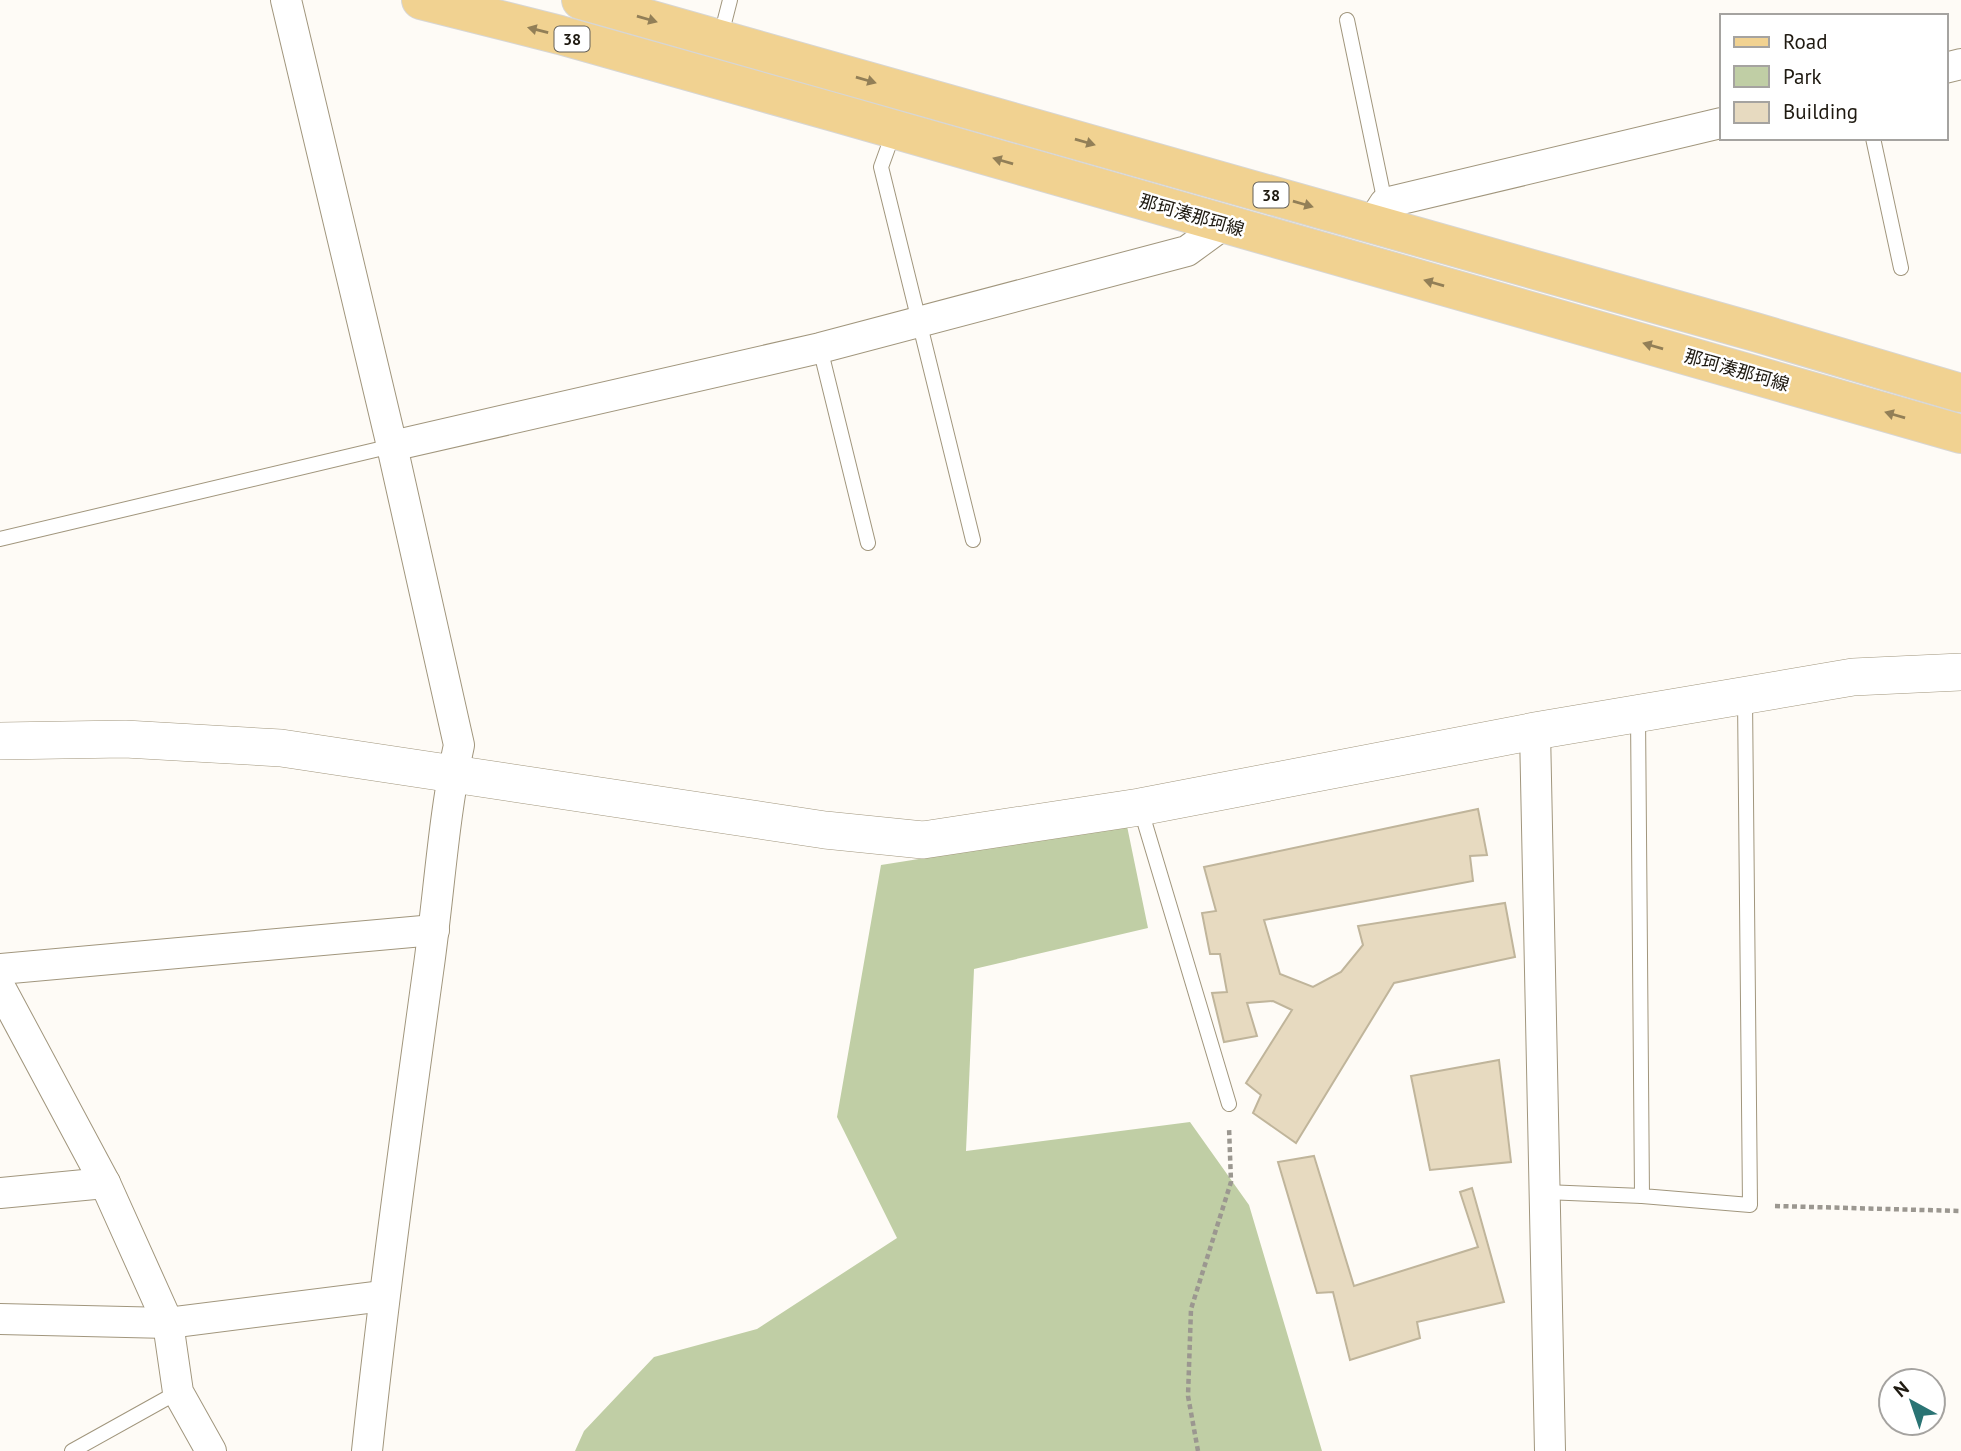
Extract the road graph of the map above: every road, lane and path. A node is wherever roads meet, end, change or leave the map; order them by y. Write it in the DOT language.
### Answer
graph roads {
  1 [pos="286,0"];
  2 [pos="421,0"];
  3 [pos="581,0"];
  4 [pos="730,0"];
  5 [pos="1347,20"];
  6 [pos="720,39"];
  7 [pos="1720,123"];
  8 [pos="894,130"];
  9 [pos="1873,140"];
  10 [pos="1378,213"];
  11 [pos="1224,224"];
  12 [pos="1901,268"];
  13 [pos="918,322"];
  14 [pos="820,348"];
  15 [pos="1961,393"];
  16 [pos="1961,434"];
  17 [pos="392,446"];
  18 [pos="0,539"];
  19 [pos="973,540"];
  20 [pos="868,543"];
  21 [pos="1961,671"];
  22 [pos="1745,697"];
  23 [pos="1638,714"];
  24 [pos="1535,731"];
  25 [pos="0,741"];
  26 [pos="453,775"];
  27 [pos="1140,807"];
  28 [pos="434,930"];
  29 [pos="0,969"];
  30 [pos="0,987"];
  31 [pos="1229,1104"];
  32 [pos="105,1183"];
  33 [pos="1545,1192"];
  34 [pos="0,1193"];
  35 [pos="1642,1195"];
  36 [pos="1750,1205"];
  37 [pos="1961,1211"];
  38 [pos="383,1297"];
  39 [pos="0,1320"];
  40 [pos="169,1323"];
  41 [pos="178,1392"];
  42 [pos="72,1451"];
  43 [pos="211,1451"];
  44 [pos="367,1451"];
  45 [pos="1198,1451"];
  46 [pos="1550,1451"];
  1 -- 17 [label="street"];
  8 -- 2 [label="main road, 那珂湊那珂線 / 38, one-way"];
  3 -- 6 [label="main road, 38, one-way"];
  4 -- 6 [label="lane"];
  5 -- 10 [label="lane"];
  6 -- 10 [label="main road, 38, one-way"];
  7 -- 10 [label="street"];
  11 -- 8 [label="main road, 那珂湊那珂線 / 38, one-way"];
  8 -- 13 [label="lane"];
  9 -- 12 [label="lane"];
  10 -- 15 [label="main road, 38"];
  11 -- 13 [label="street"];
  16 -- 11 [label="main road, 那珂湊那珂線 / 38, one-way"];
  13 -- 14 [label="street"];
  13 -- 19 [label="lane"];
  14 -- 17 [label="street"];
  14 -- 20 [label="lane"];
  17 -- 18 [label="lane"];
  17 -- 26 [label="street"];
  21 -- 22 [label="street"];
  22 -- 23 [label="street"];
  22 -- 36 [label="lane"];
  23 -- 24 [label="street"];
  23 -- 35 [label="lane"];
  24 -- 27 [label="street"];
  24 -- 33 [label="street"];
  25 -- 26 [label="street"];
  26 -- 27 [label="street"];
  26 -- 28 [label="street"];
  27 -- 31 [label="lane"];
  28 -- 29 [label="street"];
  28 -- 38 [label="street"];
  30 -- 32 [label="street"];
  31 -- 45 [label="path"];
  32 -- 34 [label="street"];
  32 -- 40 [label="street"];
  33 -- 35 [label="lane"];
  33 -- 46 [label="street"];
  35 -- 36 [label="lane"];
  36 -- 37 [label="path"];
  38 -- 40 [label="street"];
  38 -- 44 [label="street"];
  39 -- 40 [label="street"];
  40 -- 41 [label="street"];
  41 -- 42 [label="lane"];
  41 -- 43 [label="street"];
}
